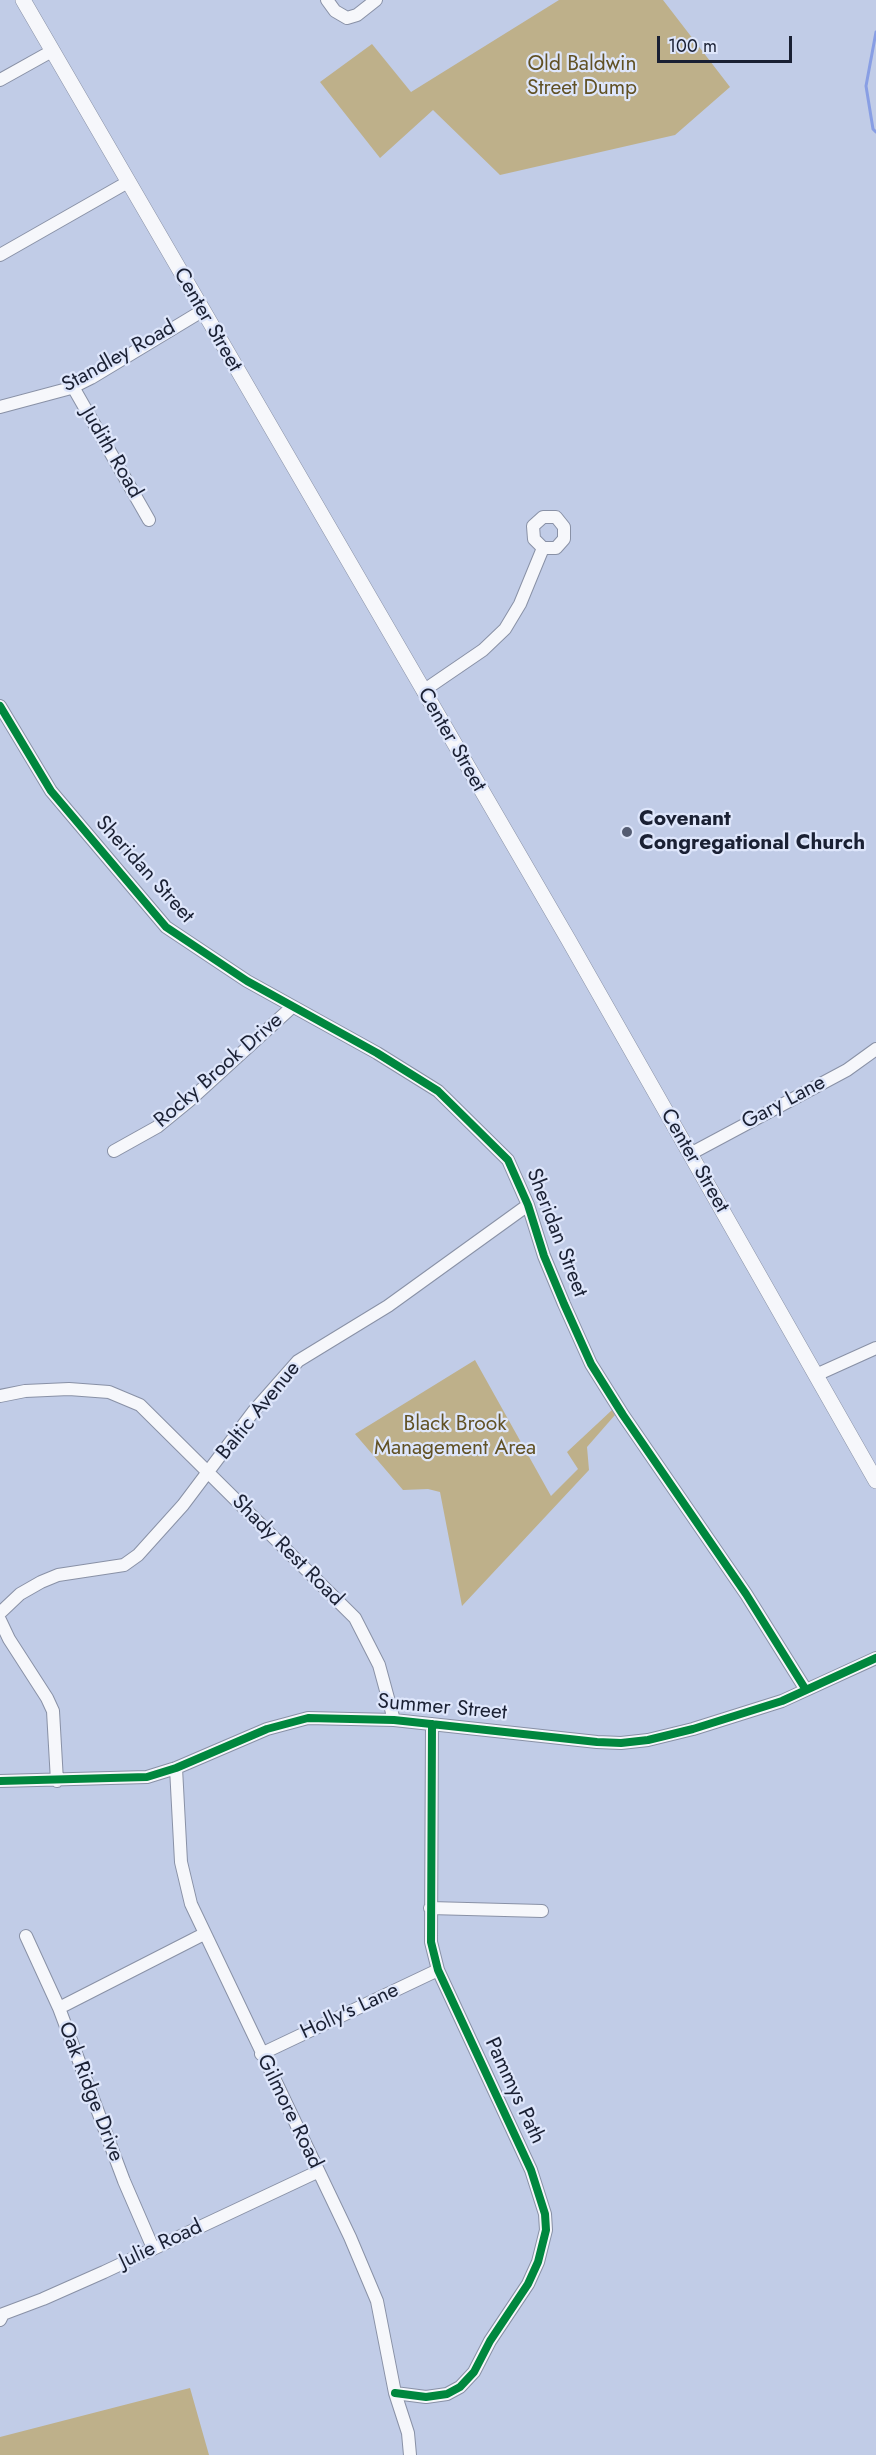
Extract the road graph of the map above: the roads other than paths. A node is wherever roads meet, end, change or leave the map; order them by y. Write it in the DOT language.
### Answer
graph roads {
  1 [pos="23,0"];
  2 [pos="327,0"];
  3 [pos="376,0"];
  4 [pos="52,51"];
  5 [pos="0,80"];
  6 [pos="128,182"];
  7 [pos="0,255"];
  8 [pos="202,311"];
  9 [pos="73,387"];
  10 [pos="0,407"];
  11 [pos="149,520"];
  12 [pos="543,548"];
  13 [pos="423,691"];
  14 [pos="0,706"];
  15 [pos="292,1007"];
  16 [pos="876,1049"];
  17 [pos="114,1151"];
  18 [pos="690,1154"];
  19 [pos="528,1205"];
  20 [pos="876,1348"];
  21 [pos="816,1375"];
  22 [pos="0,1396"];
  23 [pos="208,1473"];
  24 [pos="876,1481"];
  25 [pos="0,1613"];
  26 [pos="0,1620"];
  27 [pos="876,1658"];
  28 [pos="807,1690"];
  29 [pos="394,1720"];
  30 [pos="432,1724"];
  31 [pos="176,1768"];
  32 [pos="0,1781"];
  33 [pos="57,1781"];
  34 [pos="430,1908"];
  35 [pos="542,1911"];
  36 [pos="204,1934"];
  37 [pos="26,1936"];
  38 [pos="438,1970"];
  39 [pos="59,2008"];
  40 [pos="261,2054"];
  41 [pos="317,2172"];
  42 [pos="153,2248"];
  43 [pos="1,2316"];
  44 [pos="395,2393"];
  45 [pos="410,2455"];
  1 -- 4 [label="main road, Center Street"];
  2 -- 3 [label="street"];
  4 -- 5 [label="street"];
  4 -- 6 [label="main road, Center Street"];
  6 -- 7 [label="street"];
  6 -- 8 [label="main road, Center Street"];
  8 -- 9 [label="street, Standley Road"];
  8 -- 13 [label="main road, Center Street"];
  9 -- 10 [label="street, Standley Road"];
  9 -- 11 [label="street, Judith Road"];
  12 -- 13 [label="street"];
  13 -- 18 [label="main road, Center Street"];
  14 -- 15 [label="street, Sheridan Street"];
  15 -- 17 [label="street, Rocky Brook Drive"];
  15 -- 19 [label="street, Sheridan Street"];
  16 -- 18 [label="street, Gary Lane"];
  18 -- 21 [label="main road, Center Street"];
  19 -- 23 [label="street, Baltic Avenue"];
  19 -- 28 [label="street, Sheridan Street"];
  20 -- 21 [label="street"];
  21 -- 24 [label="main road, Center Street"];
  22 -- 23 [label="street, Shady Rest Road"];
  23 -- 25 [label="street, Baltic Avenue"];
  23 -- 29 [label="street, Shady Rest Road"];
  26 -- 33 [label="street"];
  27 -- 28 [label="street, Summer Street"];
  28 -- 30 [label="street, Summer Street"];
  29 -- 30 [label="street, Summer Street"];
  29 -- 31 [label="street, Summer Street"];
  30 -- 34 [label="street, Pammys Path"];
  31 -- 33 [label="street, Summer Street"];
  31 -- 36 [label="street, Gilmore Road"];
  32 -- 33 [label="street, Summer Street"];
  34 -- 35 [label="street"];
  34 -- 38 [label="street, Pammys Path"];
  36 -- 39 [label="street"];
  36 -- 40 [label="street, Gilmore Road"];
  37 -- 39 [label="street, Oak Ridge Drive"];
  38 -- 40 [label="street, Holly's Lane"];
  38 -- 44 [label="street, Pammys Path"];
  39 -- 42 [label="street, Oak Ridge Drive"];
  40 -- 41 [label="street, Gilmore Road"];
  41 -- 42 [label="street, Julie Road"];
  41 -- 44 [label="street, Gilmore Road"];
  42 -- 43 [label="street, Julie Road"];
  44 -- 45 [label="street, Gilmore Road"];
}
